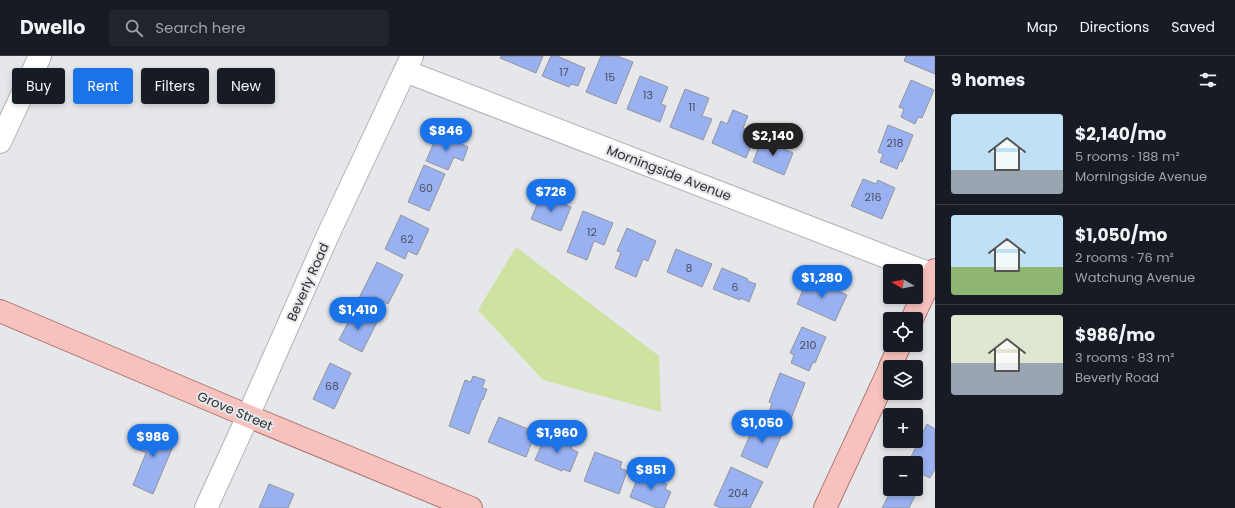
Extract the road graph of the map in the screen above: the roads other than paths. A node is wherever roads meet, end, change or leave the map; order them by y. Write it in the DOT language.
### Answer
graph roads {
  1 [pos="40,56"];
  2 [pos="408,64"];
  3 [pos="0,142"];
  4 [pos="934,272"];
  5 [pos="0,311"];
  6 [pos="915,312"];
  7 [pos="883,382"];
  8 [pos="248,416"];
  9 [pos="206,508"];
  10 [pos="471,508"];
  11 [pos="825,508"];
  1 -- 3 [label="street"];
  2 -- 4 [label="street, Morningside Avenue"];
  2 -- 8 [label="street, Beverly Road"];
  4 -- 6 [label="main road"];
  5 -- 8 [label="main road, Grove Street"];
  7 -- 11 [label="main road"];
  8 -- 9 [label="street, Beverly Road"];
  8 -- 10 [label="main road, Grove Street"];
}
